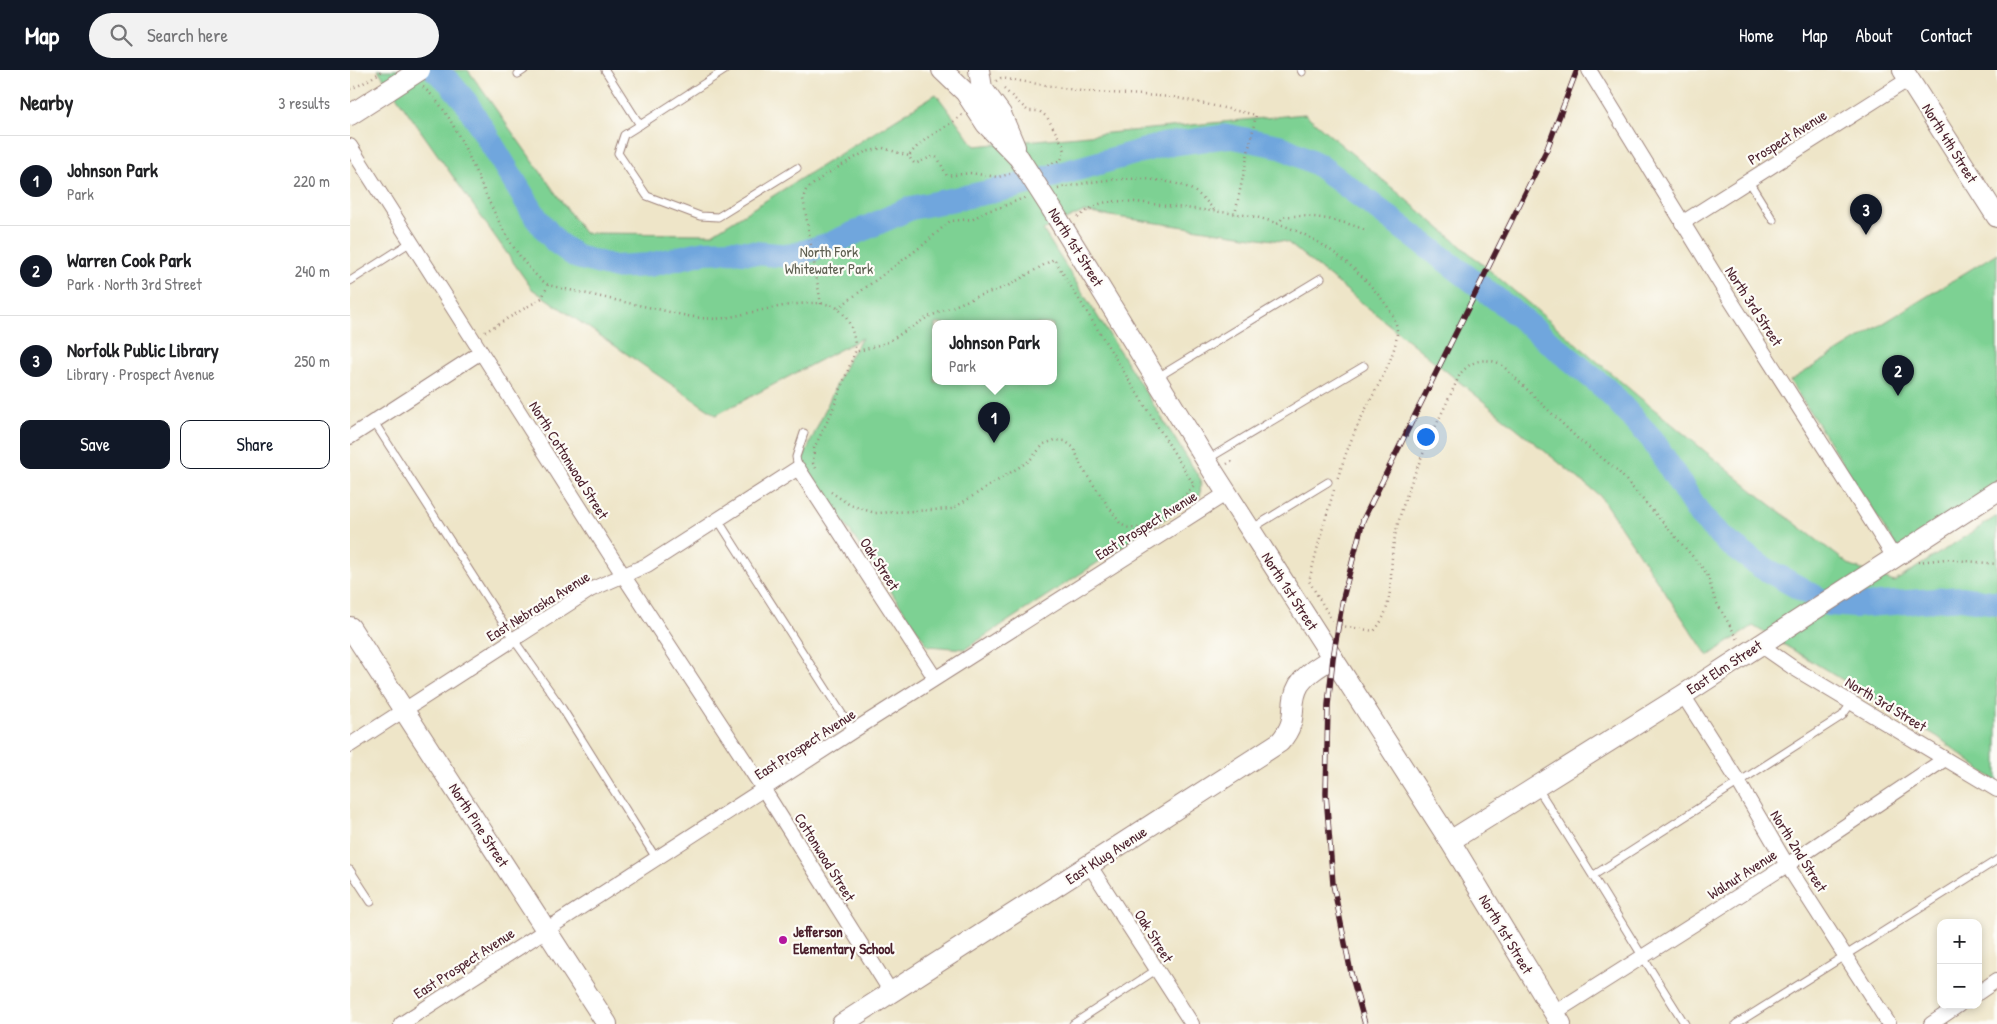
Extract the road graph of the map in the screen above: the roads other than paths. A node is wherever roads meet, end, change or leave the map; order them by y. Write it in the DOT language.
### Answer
graph roads {
  1 [pos="605,70"];
  2 [pos="725,70"];
  3 [pos="942,70"];
  4 [pos="1588,70"];
  5 [pos="1906,74"];
  6 [pos="980,77"];
  7 [pos="420,78"];
  8 [pos="350,115"];
  9 [pos="640,125"];
  10 [pos="350,146"];
  11 [pos="1020,158"];
  12 [pos="796,168"];
  13 [pos="1748,180"];
  14 [pos="1997,217"];
  15 [pos="1773,220"];
  16 [pos="1682,223"];
  17 [pos="411,242"];
  18 [pos="1321,278"];
  19 [pos="350,281"];
  20 [pos="481,352"];
  21 [pos="1364,366"];
  22 [pos="1155,378"];
  23 [pos="374,422"];
  24 [pos="804,433"];
  25 [pos="350,437"];
  26 [pos="1206,460"];
  27 [pos="798,468"];
  28 [pos="1328,482"];
  29 [pos="1997,491"];
  30 [pos="1227,493"];
  31 [pos="718,520"];
  32 [pos="1250,529"];
  33 [pos="1900,553"];
  34 [pos="623,575"];
  35 [pos="350,627"];
  36 [pos="514,640"];
  37 [pos="1753,648"];
  38 [pos="1333,658"];
  39 [pos="936,678"];
  40 [pos="1682,695"];
  41 [pos="1852,702"];
  42 [pos="404,711"];
  43 [pos="853,731"];
  44 [pos="350,745"];
  45 [pos="1945,759"];
  46 [pos="1738,781"];
  47 [pos="1537,786"];
  48 [pos="764,790"];
  49 [pos="1997,790"];
  50 [pos="1450,841"];
  51 [pos="656,858"];
  52 [pos="1997,860"];
  53 [pos="1787,865"];
  54 [pos="1090,866"];
  55 [pos="350,870"];
  56 [pos="1594,875"];
  57 [pos="370,902"];
  58 [pos="547,929"];
  59 [pos="1845,955"];
  60 [pos="1642,957"];
  61 [pos="1156,970"];
  62 [pos="1997,980"];
  63 [pos="1982,990"];
  64 [pos="891,992"];
  65 [pos="1953,1009"];
  66 [pos="1558,1018"];
  67 [pos="401,1024"];
  68 [pos="607,1024"];
  69 [pos="842,1024"];
  70 [pos="1073,1024"];
  71 [pos="1192,1024"];
  72 [pos="1685,1024"];
  73 [pos="1736,1024"];
  74 [pos="1889,1024"];
  75 [pos="1931,1024"];
  1 -- 9 [label="lane"];
  2 -- 9 [label="lane"];
  3 -- 11 [label="street, North 1st Street"];
  4 -- 16 [label="street, North 3rd Street"];
  5 -- 13 [label="street, Prospect Avenue"];
  5 -- 14 [label="street, North 4th Street"];
  6 -- 11 [label="street, North 1st Street"];
  7 -- 8 [label="street, bridge"];
  9 -- 12 [label="lane"];
  10 -- 17 [label="street, North Cottonwood Street"];
  11 -- 22 [label="street, North 1st Street, bridge"];
  13 -- 15 [label="lane"];
  13 -- 16 [label="street, Prospect Avenue"];
  16 -- 33 [label="street, North 3rd Street"];
  17 -- 19 [label="lane"];
  17 -- 20 [label="street, North Cottonwood Street"];
  18 -- 22 [label="lane"];
  20 -- 23 [label="street"];
  20 -- 34 [label="street, North Cottonwood Street"];
  21 -- 26 [label="lane"];
  22 -- 26 [label="street, North 1st Street"];
  23 -- 25 [label="street"];
  23 -- 36 [label="lane"];
  24 -- 27 [label="lane"];
  26 -- 30 [label="street, North 1st Street"];
  27 -- 31 [label="street, East Nebraska Avenue"];
  27 -- 39 [label="street, Oak Street"];
  28 -- 32 [label="lane"];
  29 -- 33 [label="street, East Elm Street"];
  30 -- 32 [label="street, North 1st Street"];
  30 -- 39 [label="street, East Prospect Avenue"];
  31 -- 34 [label="street, East Nebraska Avenue"];
  31 -- 43 [label="lane"];
  32 -- 38 [label="street, North 1st Street"];
  33 -- 37 [label="street, East Elm Street"];
  34 -- 36 [label="street, East Nebraska Avenue"];
  34 -- 48 [label="street, North Cottonwood Street"];
  35 -- 42 [label="street, North Pine Street"];
  36 -- 42 [label="street, East Nebraska Avenue"];
  36 -- 51 [label="lane"];
  37 -- 40 [label="street, East Elm Street"];
  37 -- 41 [label="street, North 3rd Street"];
  38 -- 50 [label="street, North 1st Street"];
  38 -- 54 [label="street, East Klug Avenue"];
  39 -- 43 [label="street, East Prospect Avenue"];
  40 -- 46 [label="street, North 2nd Street"];
  40 -- 47 [label="street, East Elm Street"];
  41 -- 45 [label="street, North 3rd Street"];
  41 -- 46 [label="lane"];
  42 -- 44 [label="street, East Nebraska Avenue"];
  42 -- 58 [label="street, North Pine Street"];
  43 -- 48 [label="street, East Prospect Avenue"];
  45 -- 49 [label="street, North 3rd Street"];
  45 -- 53 [label="street, Walnut Avenue"];
  46 -- 53 [label="street, North 2nd Street"];
  46 -- 56 [label="lane"];
  47 -- 50 [label="street, East Elm Street"];
  47 -- 56 [label="lane"];
  48 -- 51 [label="street, East Prospect Avenue"];
  48 -- 64 [label="street, Cottonwood Street"];
  50 -- 66 [label="street, North 1st Street"];
  51 -- 58 [label="street, East Prospect Avenue"];
  52 -- 59 [label="lane"];
  53 -- 59 [label="street, North 2nd Street"];
  53 -- 60 [label="street, Walnut Avenue"];
  54 -- 61 [label="street, Oak Street"];
  54 -- 64 [label="street, East Klug Avenue"];
  55 -- 57 [label="lane"];
  56 -- 60 [label="lane"];
  58 -- 67 [label="street, East Prospect Avenue"];
  58 -- 68 [label="street, North Pine Street"];
  59 -- 73 [label="lane"];
  59 -- 74 [label="street, North 2nd Street"];
  60 -- 66 [label="street, Walnut Avenue"];
  60 -- 72 [label="lane"];
  61 -- 70 [label="lane"];
  61 -- 71 [label="street, Oak Street"];
  62 -- 63 [label="street"];
  64 -- 69 [label="street, East Klug Avenue"];
  65 -- 75 [label="street"];
}
